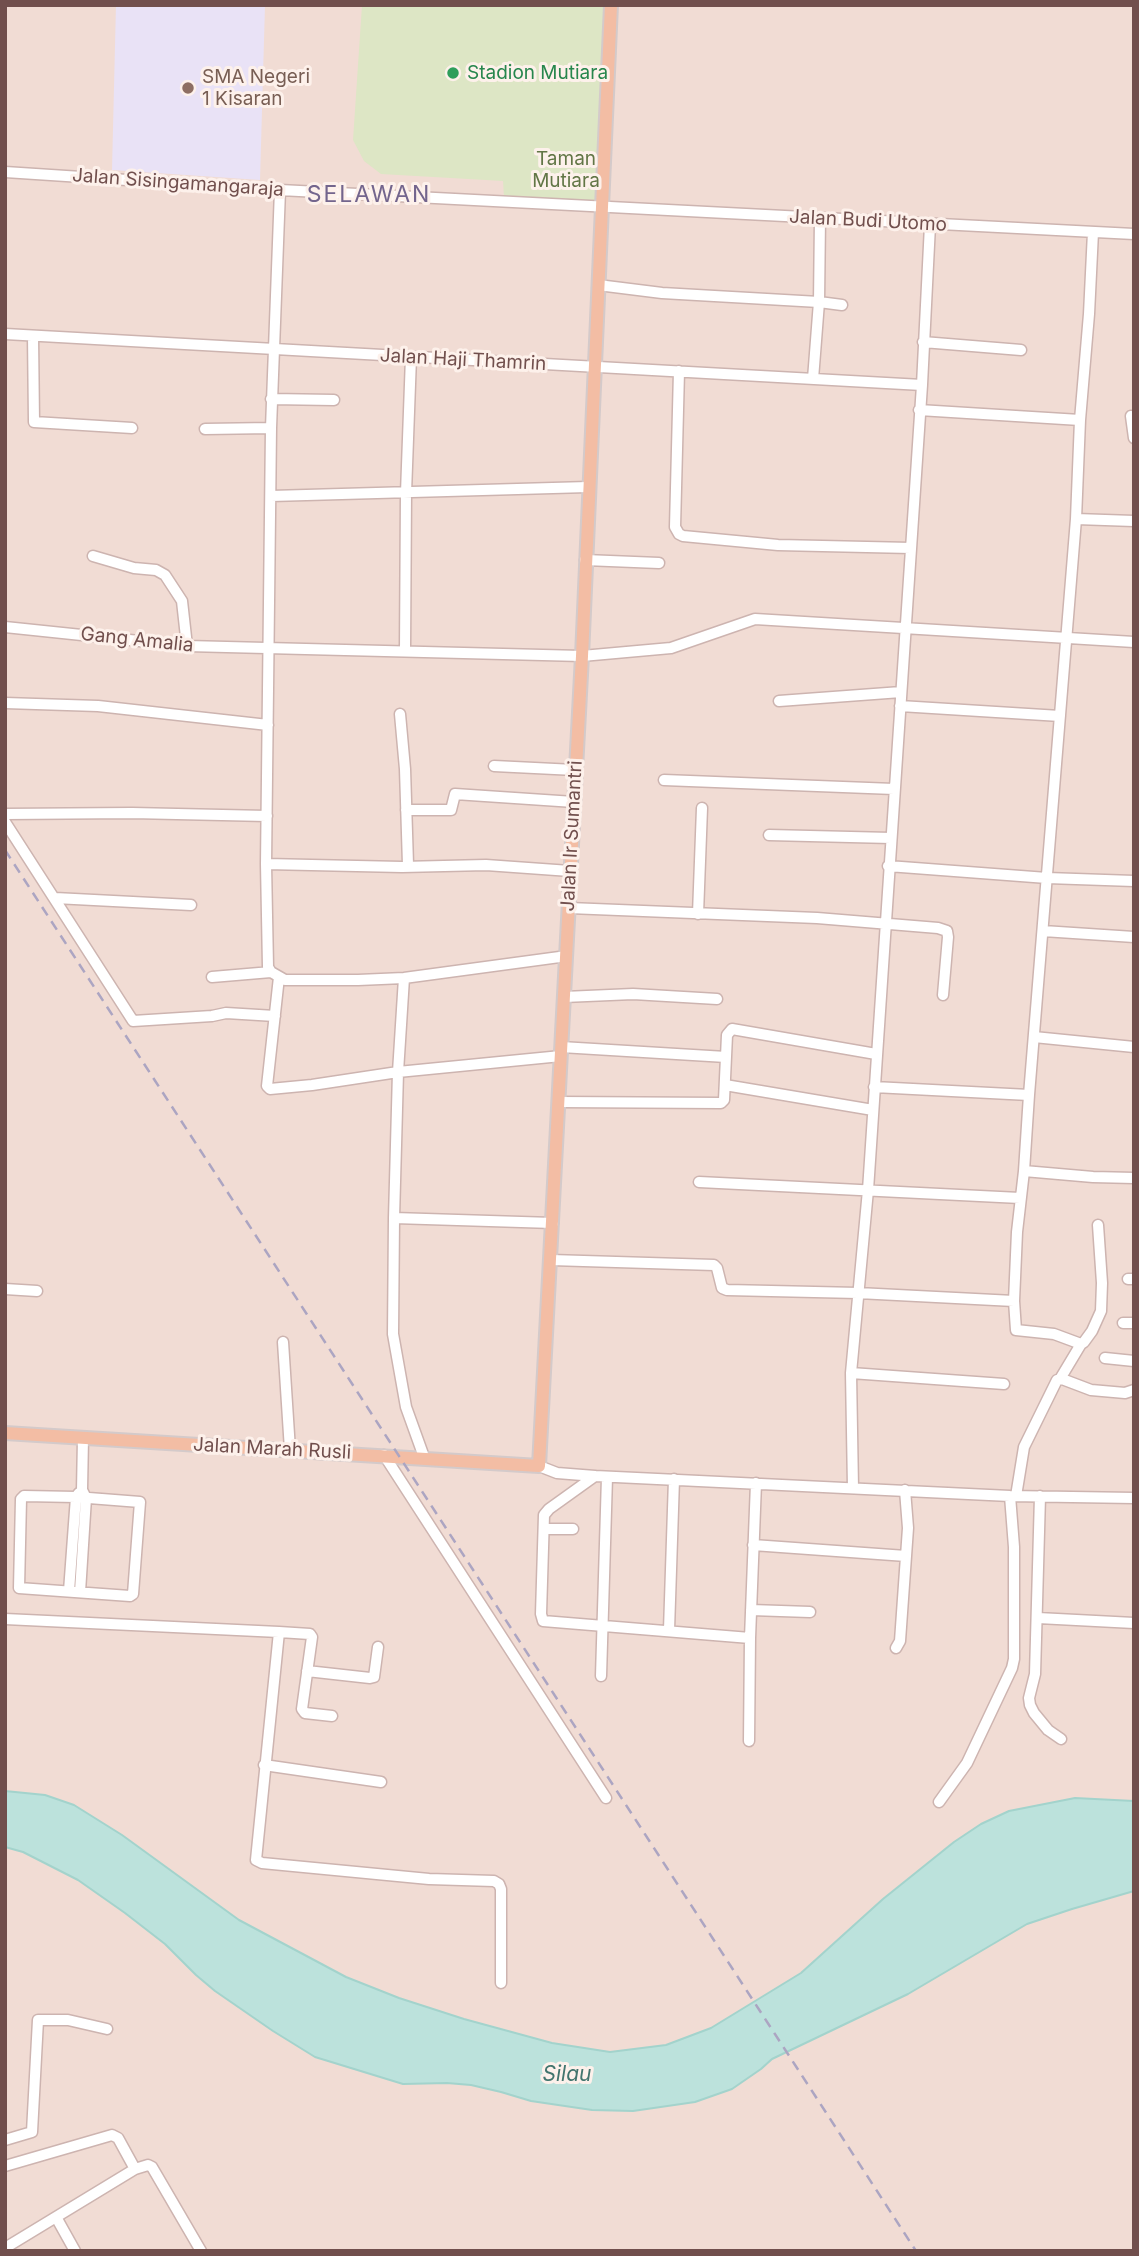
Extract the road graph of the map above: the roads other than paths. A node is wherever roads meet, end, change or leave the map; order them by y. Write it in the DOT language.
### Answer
graph roads {
  1 [pos="611,5"];
  2 [pos="5,172"];
  3 [pos="280,190"];
  4 [pos="603,206"];
  5 [pos="820,218"];
  6 [pos="930,225"];
  7 [pos="1093,232"];
  8 [pos="1134,234"];
  9 [pos="598,285"];
  10 [pos="819,302"];
  11 [pos="842,305"];
  12 [pos="5,334"];
  13 [pos="33,335"];
  14 [pos="923,342"];
  15 [pos="273,350"];
  16 [pos="1021,350"];
  17 [pos="411,357"];
  18 [pos="594,366"];
  19 [pos="680,371"];
  20 [pos="813,379"];
  21 [pos="922,385"];
  22 [pos="271,399"];
  23 [pos="334,400"];
  24 [pos="919,410"];
  25 [pos="1131,416"];
  26 [pos="1080,420"];
  27 [pos="132,428"];
  28 [pos="271,428"];
  29 [pos="205,429"];
  30 [pos="1134,439"];
  31 [pos="588,487"];
  32 [pos="407,493"];
  33 [pos="271,496"];
  34 [pos="1076,519"];
  35 [pos="1134,521"];
  36 [pos="911,548"];
  37 [pos="93,556"];
  38 [pos="585,561"];
  39 [pos="659,563"];
  40 [pos="5,627"];
  41 [pos="906,629"];
  42 [pos="1066,638"];
  43 [pos="1134,642"];
  44 [pos="187,646"];
  45 [pos="270,649"];
  46 [pos="405,650"];
  47 [pos="582,656"];
  48 [pos="901,692"];
  49 [pos="779,701"];
  50 [pos="5,703"];
  51 [pos="900,706"];
  52 [pos="400,714"];
  53 [pos="1060,716"];
  54 [pos="268,725"];
  55 [pos="494,766"];
  56 [pos="575,770"];
  57 [pos="664,780"];
  58 [pos="894,789"];
  59 [pos="574,802"];
  60 [pos="702,808"];
  61 [pos="406,810"];
  62 [pos="5,814"];
  63 [pos="267,816"];
  64 [pos="5,822"];
  65 [pos="769,835"];
  66 [pos="891,838"];
  67 [pos="266,864"];
  68 [pos="408,866"];
  69 [pos="888,866"];
  70 [pos="570,871"];
  71 [pos="1047,878"];
  72 [pos="1134,881"];
  73 [pos="55,898"];
  74 [pos="191,905"];
  75 [pos="569,908"];
  76 [pos="698,915"];
  77 [pos="885,923"];
  78 [pos="1043,932"];
  79 [pos="1134,937"];
  80 [pos="567,956"];
  81 [pos="275,974"];
  82 [pos="212,977"];
  83 [pos="404,978"];
  84 [pos="943,995"];
  85 [pos="564,997"];
  86 [pos="718,999"];
  87 [pos="275,1016"];
  88 [pos="1034,1037"];
  89 [pos="1134,1047"];
  90 [pos="561,1051"];
  91 [pos="876,1054"];
  92 [pos="726,1057"];
  93 [pos="398,1072"];
  94 [pos="725,1085"];
  95 [pos="874,1087"];
  96 [pos="1028,1095"];
  97 [pos="559,1102"];
  98 [pos="873,1110"];
  99 [pos="1024,1171"];
  100 [pos="1134,1178"];
  101 [pos="699,1182"];
  102 [pos="868,1191"];
  103 [pos="1020,1198"];
  104 [pos="394,1218"];
  105 [pos="553,1223"];
  106 [pos="1098,1225"];
  107 [pos="551,1259"];
  108 [pos="5,1289"];
  109 [pos="37,1291"];
  110 [pos="858,1293"];
  111 [pos="1014,1301"];
  112 [pos="283,1342"];
  113 [pos="1081,1344"];
  114 [pos="1105,1358"];
  115 [pos="1134,1360"];
  116 [pos="851,1373"];
  117 [pos="1060,1379"];
  118 [pos="1004,1384"];
  119 [pos="1134,1390"];
  120 [pos="5,1433"];
  121 [pos="83,1438"];
  122 [pos="290,1450"];
  123 [pos="384,1455"];
  124 [pos="424,1457"];
  125 [pos="539,1466"];
  126 [pos="595,1476"];
  127 [pos="607,1477"];
  128 [pos="674,1479"];
  129 [pos="756,1483"];
  130 [pos="853,1488"];
  131 [pos="905,1490"];
  132 [pos="81,1495"];
  133 [pos="1013,1496"];
  134 [pos="1040,1496"];
  135 [pos="1134,1498"];
  136 [pos="544,1529"];
  137 [pos="573,1529"];
  138 [pos="753,1545"];
  139 [pos="906,1556"];
  140 [pos="74,1592"];
  141 [pos="751,1610"];
  142 [pos="810,1612"];
  143 [pos="1038,1618"];
  144 [pos="5,1619"];
  145 [pos="1134,1623"];
  146 [pos="601,1626"];
  147 [pos="669,1630"];
  148 [pos="279,1632"];
  149 [pos="750,1638"];
  150 [pos="378,1647"];
  151 [pos="896,1648"];
  152 [pos="307,1671"];
  153 [pos="601,1676"];
  154 [pos="332,1716"];
  155 [pos="1062,1739"];
  156 [pos="749,1741"];
  157 [pos="264,1765"];
  158 [pos="381,1782"];
  159 [pos="606,1798"];
  160 [pos="939,1802"];
  161 [pos="501,1983"];
  162 [pos="107,2029"];
  163 [pos="5,2140"];
  164 [pos="5,2166"];
  165 [pos="135,2169"];
  166 [pos="56,2217"];
  167 [pos="5,2248"];
  168 [pos="75,2251"];
  169 [pos="201,2251"];
  1 -- 4 [label="main road, Jalan Ir Sumantri"];
  2 -- 3 [label="street, Jalan Sisingamangaraja"];
  3 -- 4 [label="street, Jalan Sisingamangaraja"];
  3 -- 15 [label="street"];
  4 -- 5 [label="street, Jalan Budi Utomo"];
  4 -- 9 [label="main road, Jalan Ir Sumantri"];
  5 -- 6 [label="street, Jalan Budi Utomo"];
  5 -- 10 [label="street"];
  6 -- 7 [label="street, Jalan Budi Utomo"];
  6 -- 14 [label="street"];
  7 -- 8 [label="street, Jalan Budi Utomo"];
  7 -- 26 [label="street"];
  9 -- 10 [label="street"];
  9 -- 18 [label="main road, Jalan Ir Sumantri"];
  10 -- 11 [label="street"];
  10 -- 20 [label="street"];
  12 -- 13 [label="street, Jalan Haji Thamrin"];
  13 -- 15 [label="street, Jalan Haji Thamrin"];
  13 -- 27 [label="street"];
  14 -- 16 [label="street"];
  14 -- 21 [label="street"];
  15 -- 17 [label="street, Jalan Haji Thamrin"];
  15 -- 22 [label="street"];
  17 -- 18 [label="street, Jalan Haji Thamrin"];
  17 -- 32 [label="street"];
  18 -- 19 [label="street, Jalan Haji Thamrin"];
  18 -- 31 [label="main road, Jalan Ir Sumantri"];
  19 -- 20 [label="street, Jalan Haji Thamrin"];
  19 -- 36 [label="street"];
  20 -- 21 [label="street, Jalan Haji Thamrin"];
  21 -- 24 [label="street"];
  22 -- 23 [label="street"];
  22 -- 28 [label="street"];
  24 -- 26 [label="street"];
  24 -- 36 [label="street"];
  25 -- 30 [label="street"];
  26 -- 34 [label="street"];
  28 -- 29 [label="street"];
  28 -- 33 [label="street"];
  31 -- 32 [label="street"];
  31 -- 38 [label="main road, Jalan Ir Sumantri"];
  32 -- 33 [label="street"];
  32 -- 46 [label="street"];
  33 -- 45 [label="street"];
  34 -- 35 [label="street"];
  34 -- 42 [label="street"];
  36 -- 41 [label="street"];
  37 -- 44 [label="street"];
  38 -- 39 [label="street"];
  38 -- 47 [label="main road, Jalan Ir Sumantri"];
  40 -- 44 [label="street, Gang Amalia"];
  41 -- 42 [label="street, Gang Amalia"];
  41 -- 47 [label="street, Gang Amalia"];
  41 -- 48 [label="street"];
  42 -- 43 [label="street, Gang Amalia"];
  42 -- 53 [label="street"];
  44 -- 45 [label="street, Gang Amalia"];
  45 -- 46 [label="street, Gang Amalia"];
  45 -- 54 [label="street"];
  46 -- 47 [label="street, Gang Amalia"];
  47 -- 56 [label="main road, Jalan Ir Sumantri"];
  48 -- 49 [label="street"];
  48 -- 51 [label="street"];
  50 -- 54 [label="street"];
  51 -- 53 [label="street"];
  51 -- 58 [label="street"];
  52 -- 61 [label="street"];
  53 -- 71 [label="street"];
  54 -- 63 [label="street"];
  55 -- 56 [label="street"];
  56 -- 59 [label="main road, Jalan Ir Sumantri"];
  57 -- 58 [label="street"];
  58 -- 66 [label="street"];
  59 -- 61 [label="street"];
  59 -- 70 [label="main road, Jalan Ir Sumantri"];
  60 -- 76 [label="street"];
  61 -- 68 [label="street"];
  62 -- 63 [label="street"];
  63 -- 67 [label="street"];
  64 -- 73 [label="street"];
  65 -- 66 [label="street"];
  66 -- 69 [label="street"];
  67 -- 68 [label="street"];
  67 -- 81 [label="street"];
  68 -- 70 [label="street"];
  69 -- 71 [label="street"];
  69 -- 77 [label="street"];
  70 -- 75 [label="main road, Jalan Ir Sumantri"];
  71 -- 72 [label="street"];
  71 -- 78 [label="street"];
  73 -- 74 [label="street"];
  73 -- 87 [label="street"];
  75 -- 76 [label="street"];
  75 -- 80 [label="main road, Jalan Ir Sumantri"];
  76 -- 77 [label="street"];
  77 -- 84 [label="street"];
  77 -- 91 [label="street"];
  78 -- 79 [label="street"];
  78 -- 88 [label="street"];
  80 -- 83 [label="street"];
  80 -- 85 [label="main road, Jalan Ir Sumantri"];
  81 -- 82 [label="street"];
  81 -- 83 [label="street"];
  81 -- 87 [label="street"];
  83 -- 93 [label="street"];
  85 -- 86 [label="street"];
  85 -- 90 [label="main road, Jalan Ir Sumantri"];
  87 -- 93 [label="street"];
  88 -- 89 [label="street"];
  88 -- 96 [label="street"];
  90 -- 92 [label="street"];
  90 -- 93 [label="street"];
  90 -- 97 [label="main road, Jalan Ir Sumantri"];
  91 -- 92 [label="street"];
  91 -- 95 [label="street"];
  92 -- 94 [label="street"];
  93 -- 104 [label="street"];
  94 -- 97 [label="street"];
  94 -- 98 [label="street"];
  95 -- 96 [label="street"];
  95 -- 98 [label="street"];
  96 -- 99 [label="street"];
  97 -- 105 [label="main road, Jalan Ir Sumantri"];
  98 -- 102 [label="street"];
  99 -- 100 [label="street"];
  99 -- 103 [label="street"];
  101 -- 102 [label="street"];
  102 -- 103 [label="street"];
  102 -- 110 [label="street"];
  103 -- 111 [label="street"];
  104 -- 105 [label="street"];
  104 -- 124 [label="street"];
  105 -- 107 [label="main road, Jalan Ir Sumantri"];
  106 -- 113 [label="street"];
  107 -- 110 [label="street"];
  107 -- 125 [label="main road, Jalan Ir Sumantri"];
  108 -- 109 [label="street"];
  110 -- 111 [label="street"];
  110 -- 116 [label="street"];
  111 -- 113 [label="street"];
  112 -- 122 [label="street"];
  113 -- 117 [label="street"];
  114 -- 115 [label="street"];
  116 -- 118 [label="street"];
  116 -- 130 [label="street"];
  117 -- 119 [label="street"];
  117 -- 133 [label="street"];
  120 -- 121 [label="main road, Jalan Marah Rusli"];
  121 -- 122 [label="main road, Jalan Marah Rusli"];
  121 -- 132 [label="street"];
  122 -- 123 [label="main road, Jalan Marah Rusli"];
  123 -- 124 [label="main road, Jalan Marah Rusli"];
  123 -- 159 [label="street"];
  124 -- 125 [label="main road, Jalan Marah Rusli"];
  125 -- 126 [label="street"];
  126 -- 127 [label="street"];
  126 -- 136 [label="street"];
  127 -- 128 [label="street"];
  127 -- 146 [label="street"];
  128 -- 129 [label="street"];
  128 -- 147 [label="street"];
  129 -- 130 [label="street"];
  129 -- 138 [label="street"];
  130 -- 131 [label="street"];
  131 -- 133 [label="street"];
  131 -- 139 [label="street"];
  132 -- 140 [label="street"];
  132 -- 140 [label="street"];
  132 -- 140 [label="street"];
  133 -- 134 [label="street"];
  133 -- 160 [label="street"];
  134 -- 135 [label="street"];
  134 -- 143 [label="street"];
  136 -- 137 [label="street"];
  136 -- 146 [label="street"];
  138 -- 139 [label="street"];
  138 -- 141 [label="street"];
  139 -- 151 [label="street"];
  141 -- 142 [label="street"];
  141 -- 149 [label="street"];
  143 -- 145 [label="street"];
  143 -- 155 [label="street"];
  144 -- 148 [label="street"];
  146 -- 147 [label="street"];
  146 -- 153 [label="street"];
  147 -- 149 [label="street"];
  148 -- 152 [label="street"];
  148 -- 157 [label="street"];
  149 -- 156 [label="street"];
  150 -- 152 [label="street"];
  152 -- 154 [label="street"];
  157 -- 158 [label="street"];
  157 -- 161 [label="street"];
  162 -- 163 [label="street"];
  164 -- 165 [label="street"];
  165 -- 166 [label="street"];
  165 -- 169 [label="street"];
  166 -- 167 [label="street"];
  166 -- 168 [label="street"];
}
